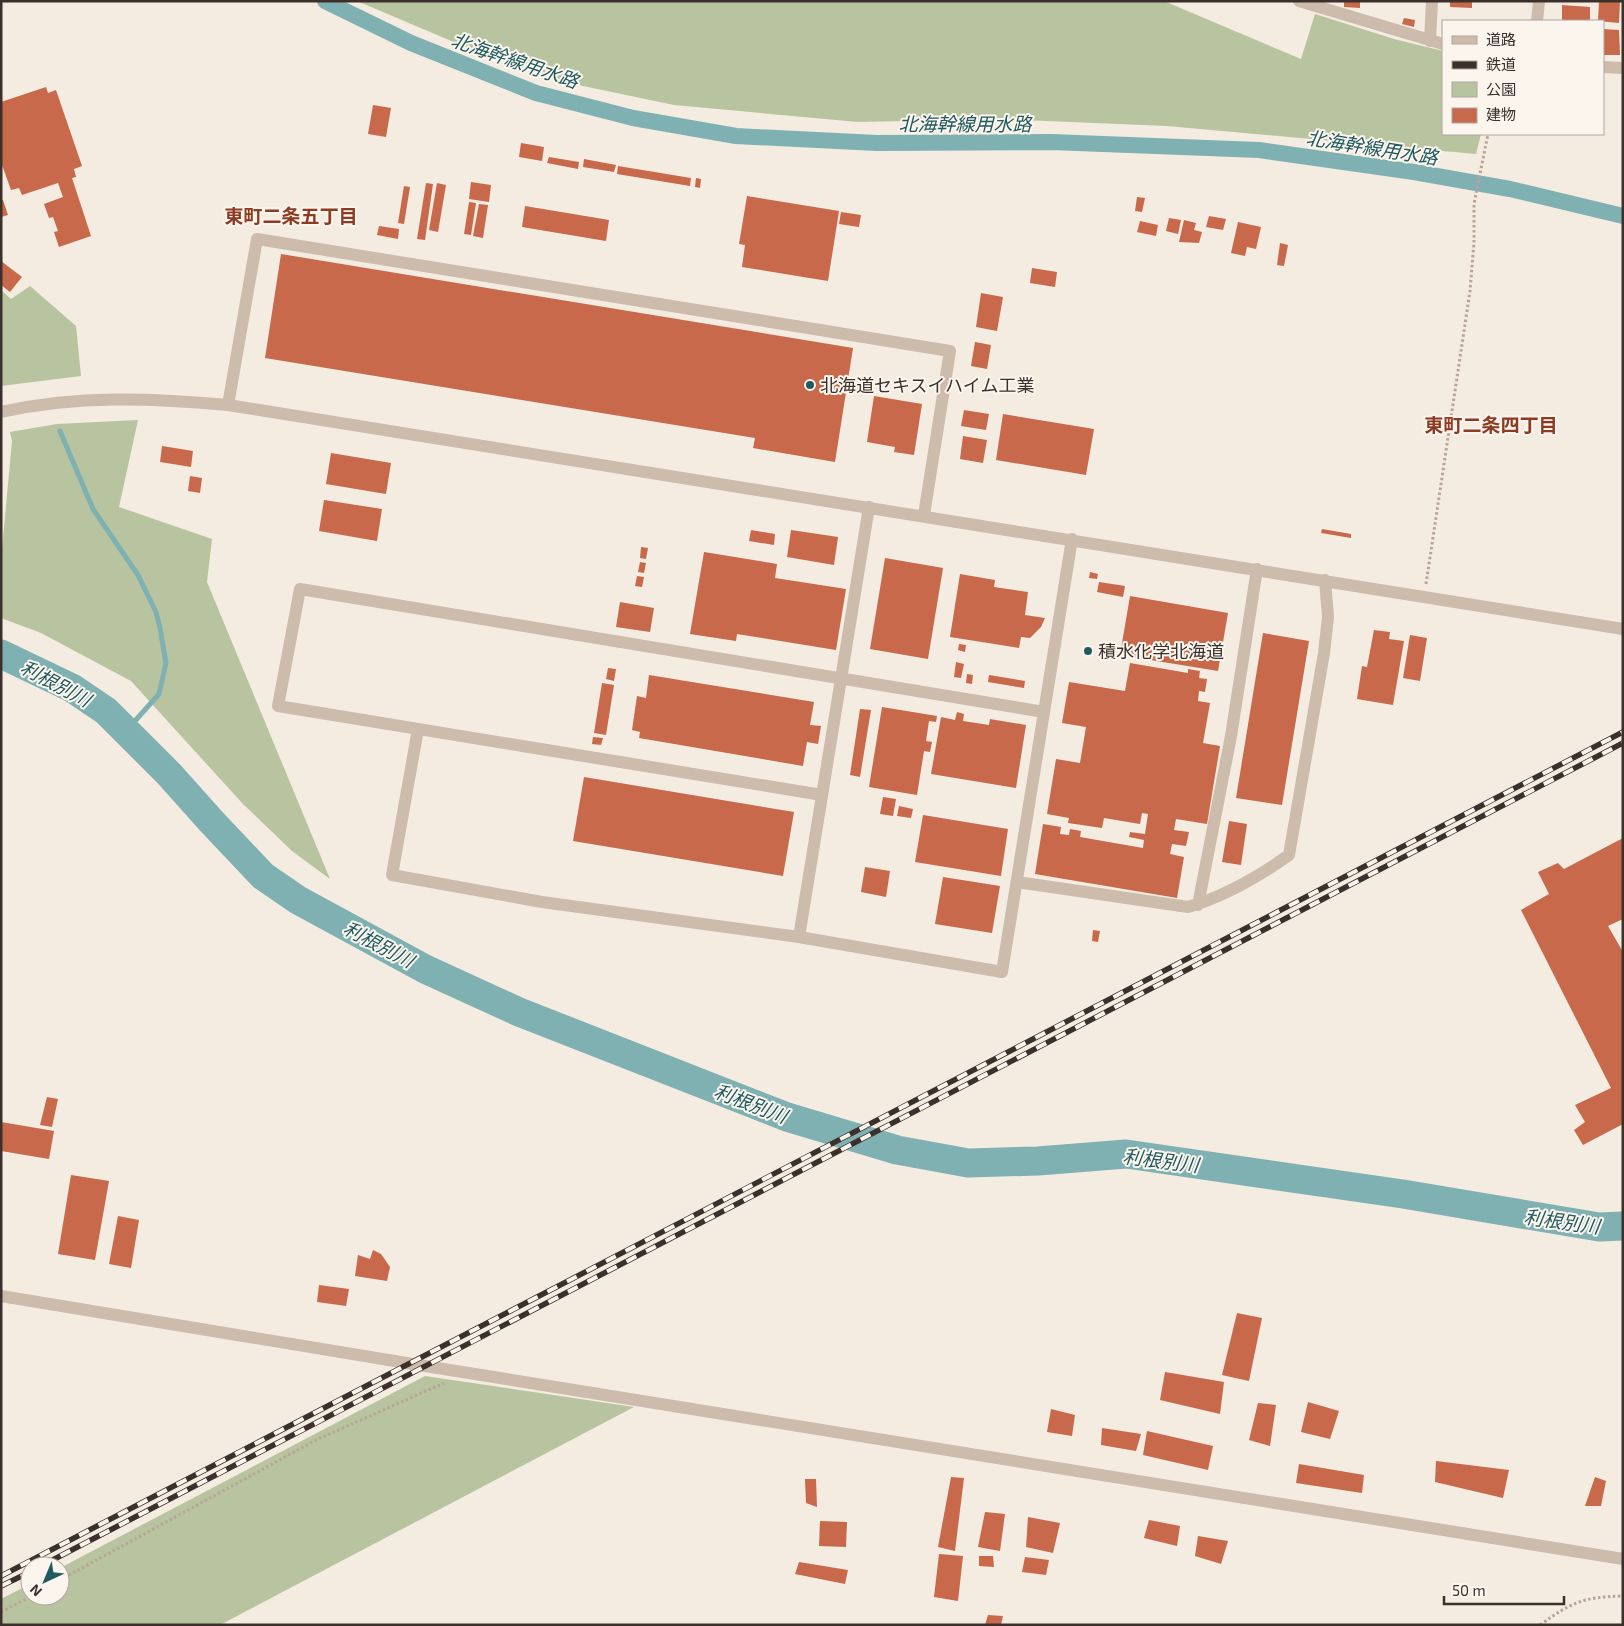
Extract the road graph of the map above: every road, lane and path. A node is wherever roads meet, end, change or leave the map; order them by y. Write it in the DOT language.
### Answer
graph roads {
  1 [pos="1299,1"];
  2 [pos="1432,1"];
  3 [pos="1539,1"];
  4 [pos="1318,4"];
  5 [pos="1538,20"];
  6 [pos="1436,43"];
  7 [pos="1604,67"];
  8 [pos="1623,68"];
  9 [pos="1488,135"];
  10 [pos="228,405"];
  11 [pos="1,412"];
  12 [pos="869,507"];
  13 [pos="924,515"];
  14 [pos="1072,539"];
  15 [pos="1257,569"];
  16 [pos="1325,580"];
  17 [pos="1424,597"];
  18 [pos="1623,629"];
  19 [pos="841,678"];
  20 [pos="1044,712"];
  21 [pos="418,729"];
  22 [pos="822,795"];
  23 [pos="1017,882"];
  24 [pos="1198,904"];
  25 [pos="798,937"];
  26 [pos="1,1296"];
  27 [pos="467,1373"];
  28 [pos="1623,1559"];
  29 [pos="70,1575"];
  30 [pos="1623,1596"];
  31 [pos="20,1602"];
  32 [pos="1,1612"];
  33 [pos="1540,1625"];
  1 -- 4 [label="street"];
  2 -- 6 [label="street"];
  3 -- 5 [label="street"];
  4 -- 6 [label="street"];
  7 -- 8 [label="street"];
  9 -- 17 [label="path"];
  10 -- 11 [label="street"];
  10 -- 12 [label="street"];
  10 -- 13 [label="street"];
  12 -- 13 [label="street"];
  12 -- 19 [label="street"];
  13 -- 14 [label="street"];
  14 -- 15 [label="street"];
  14 -- 20 [label="street"];
  15 -- 16 [label="street"];
  15 -- 24 [label="street"];
  16 -- 17 [label="street"];
  16 -- 24 [label="street"];
  17 -- 18 [label="street"];
  19 -- 20 [label="street"];
  19 -- 21 [label="street"];
  19 -- 22 [label="street"];
  20 -- 23 [label="street"];
  21 -- 22 [label="street"];
  21 -- 25 [label="street"];
  22 -- 25 [label="street"];
  23 -- 24 [label="street"];
  23 -- 25 [label="street"];
  26 -- 27 [label="street"];
  27 -- 28 [label="street"];
  27 -- 29 [label="path"];
  30 -- 33 [label="path"];
  31 -- 32 [label="path"];
}
